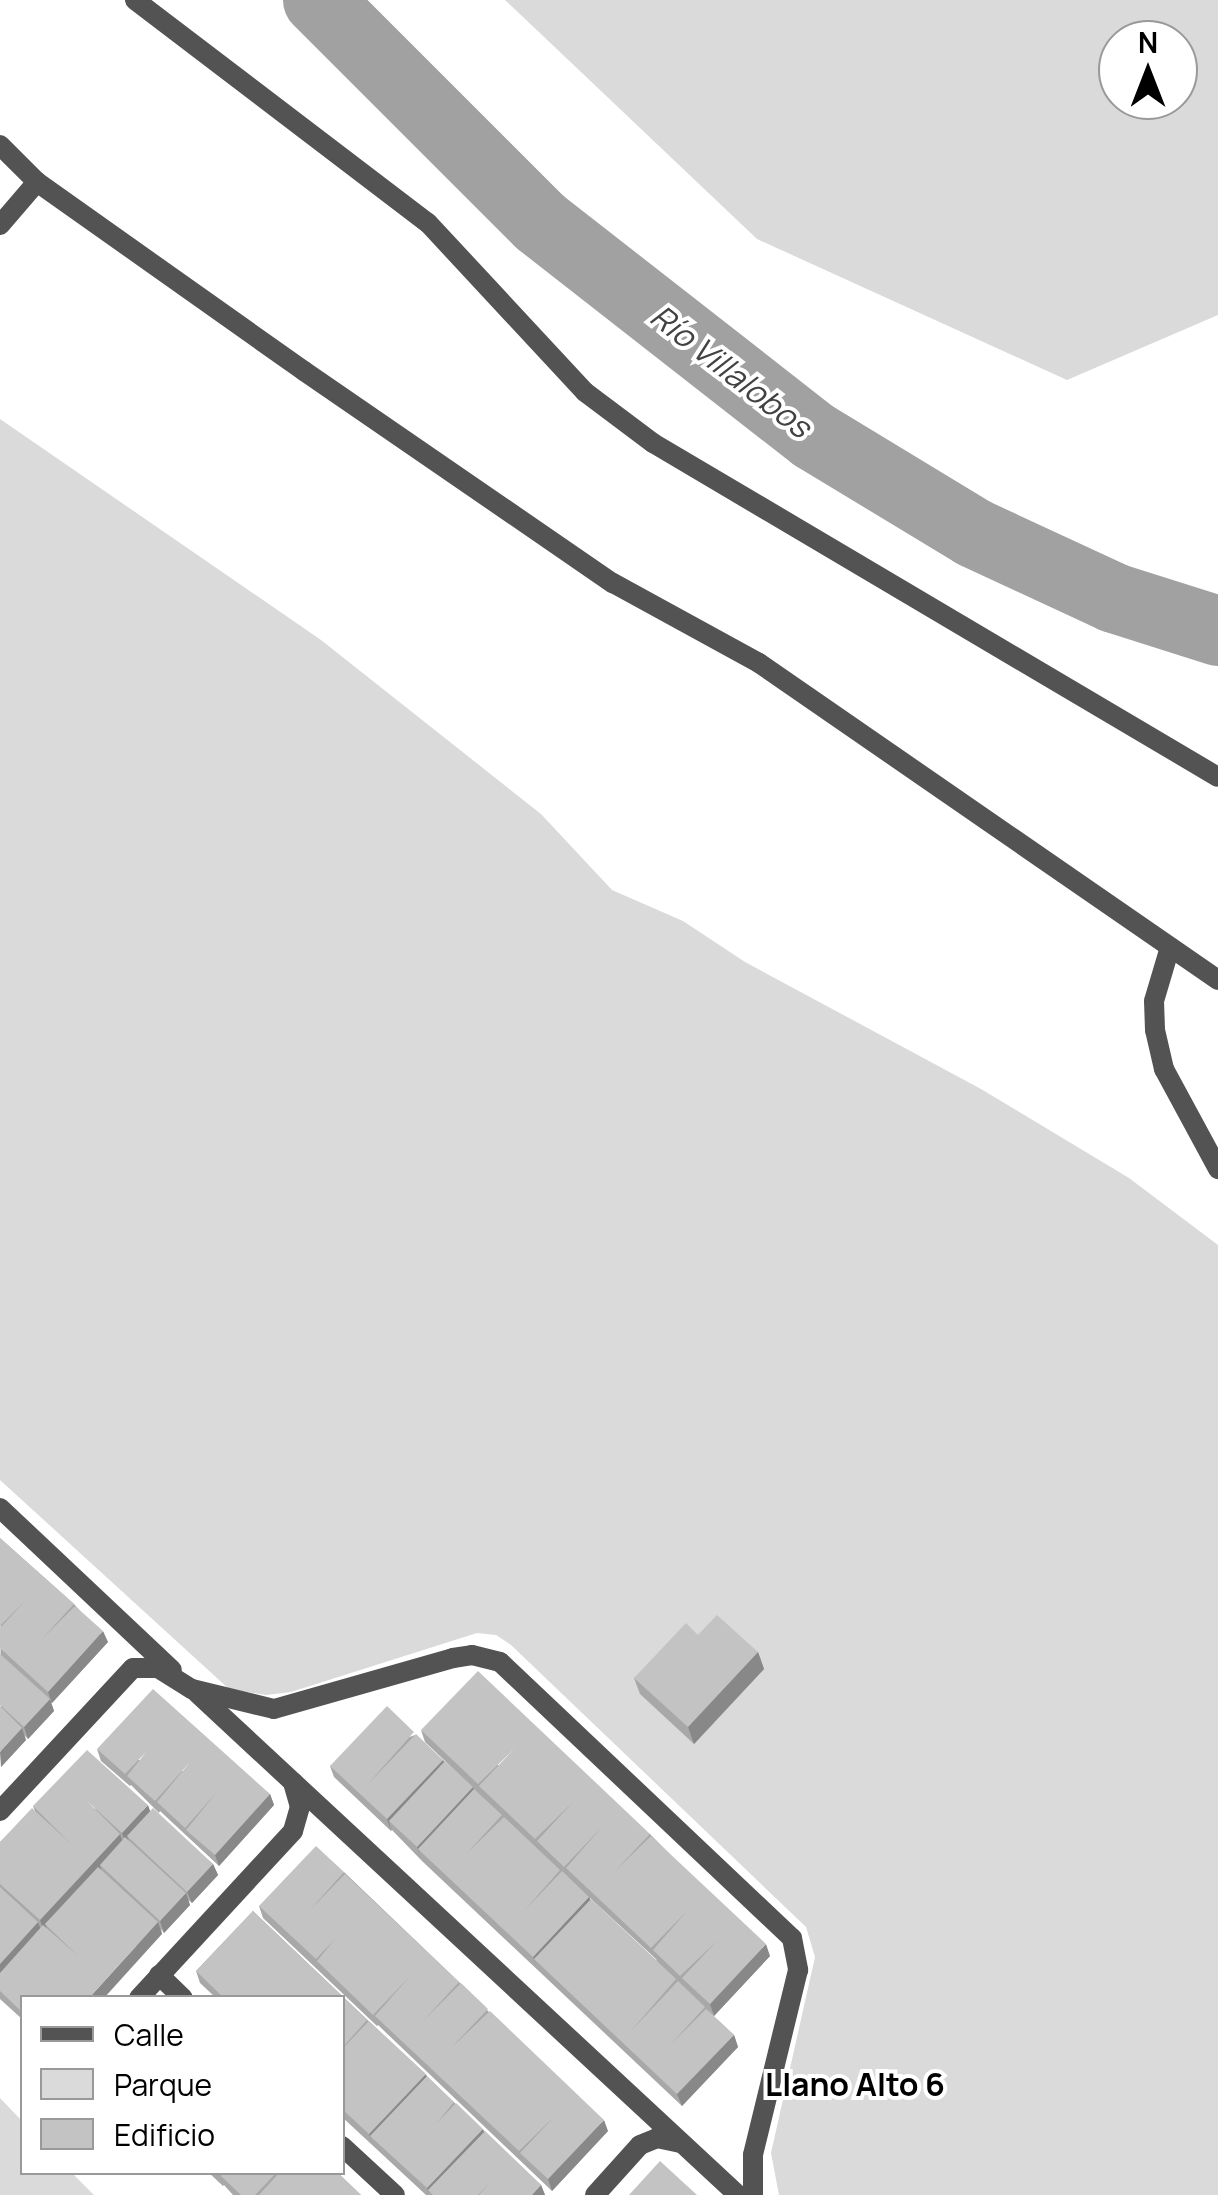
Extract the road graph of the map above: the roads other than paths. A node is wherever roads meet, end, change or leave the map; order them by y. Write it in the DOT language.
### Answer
graph roads {
  1 [pos="134,0"];
  2 [pos="0,145"];
  3 [pos="37,182"];
  4 [pos="0,224"];
  5 [pos="1218,777"];
  6 [pos="1170,947"];
  7 [pos="1218,980"];
  8 [pos="1218,1169"];
  9 [pos="0,1508"];
  10 [pos="192,1688"];
  11 [pos="293,1782"];
  12 [pos="0,1811"];
  13 [pos="159,1976"];
  14 [pos="142,1995"];
  15 [pos="180,1995"];
  16 [pos="686,2146"];
  17 [pos="345,2149"];
  18 [pos="395,2195"];
  19 [pos="595,2195"];
  20 [pos="738,2195"];
  21 [pos="752,2195"];
  1 -- 5 [label="street"];
  2 -- 3 [label="street"];
  3 -- 4 [label="street"];
  3 -- 6 [label="street"];
  6 -- 7 [label="street"];
  6 -- 8 [label="street"];
  9 -- 10 [label="street"];
  10 -- 11 [label="street"];
  10 -- 12 [label="street"];
  10 -- 21 [label="street"];
  11 -- 13 [label="street"];
  11 -- 16 [label="street"];
  13 -- 14 [label="street"];
  13 -- 15 [label="street"];
  16 -- 19 [label="street"];
  16 -- 20 [label="street"];
  17 -- 18 [label="street"];
}
